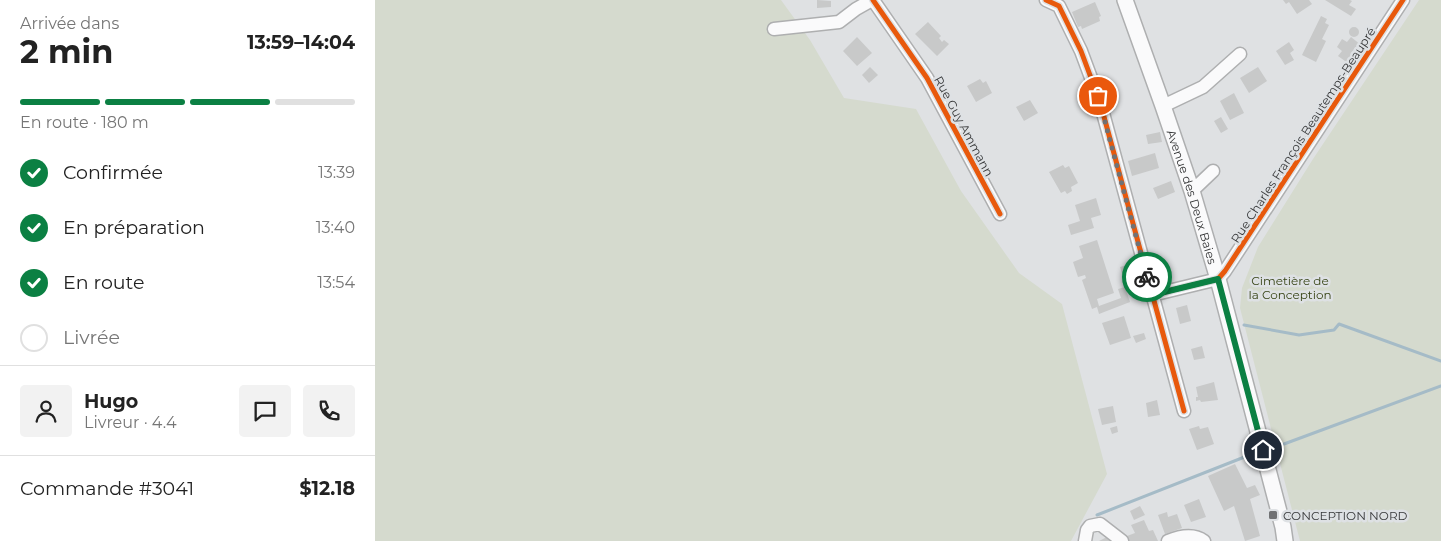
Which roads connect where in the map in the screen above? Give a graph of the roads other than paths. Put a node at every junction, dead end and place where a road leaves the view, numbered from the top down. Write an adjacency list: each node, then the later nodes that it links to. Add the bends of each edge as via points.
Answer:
1 (873, 0): 5 (street, via 839,22); 10 (street, Rue Guy Ammann, via 927,78)
2 (1045, 0): 12 (street, via 1059,6 1081,51 1100,102)
3 (1125, 0): 7 (main road, Avenue des Deux Baies)
4 (1403, 0): 11 (street, Rue Charles François Beautemps-Beaupré)
5 (774, 29)
6 (1241, 54): 7 (street, via 1203,86)
7 (1163, 106): 9 (main road, Avenue des Deux Baies)
8 (1213, 171): 9 (street)
9 (1192, 191): 11 (main road, Avenue des Deux Baies)
10 (1000, 214)
11 (1218, 279): 12 (street); 18 (main road, Avenue des Deux Baies)
12 (1152, 295): 13 (street)
13 (1184, 411)
14 (1085, 541): 15 (street, via 1090,526 1101,524)
15 (1121, 541)
16 (1169, 541): 17 (street, via 1192,536)
17 (1204, 541)
18 (1285, 541)

